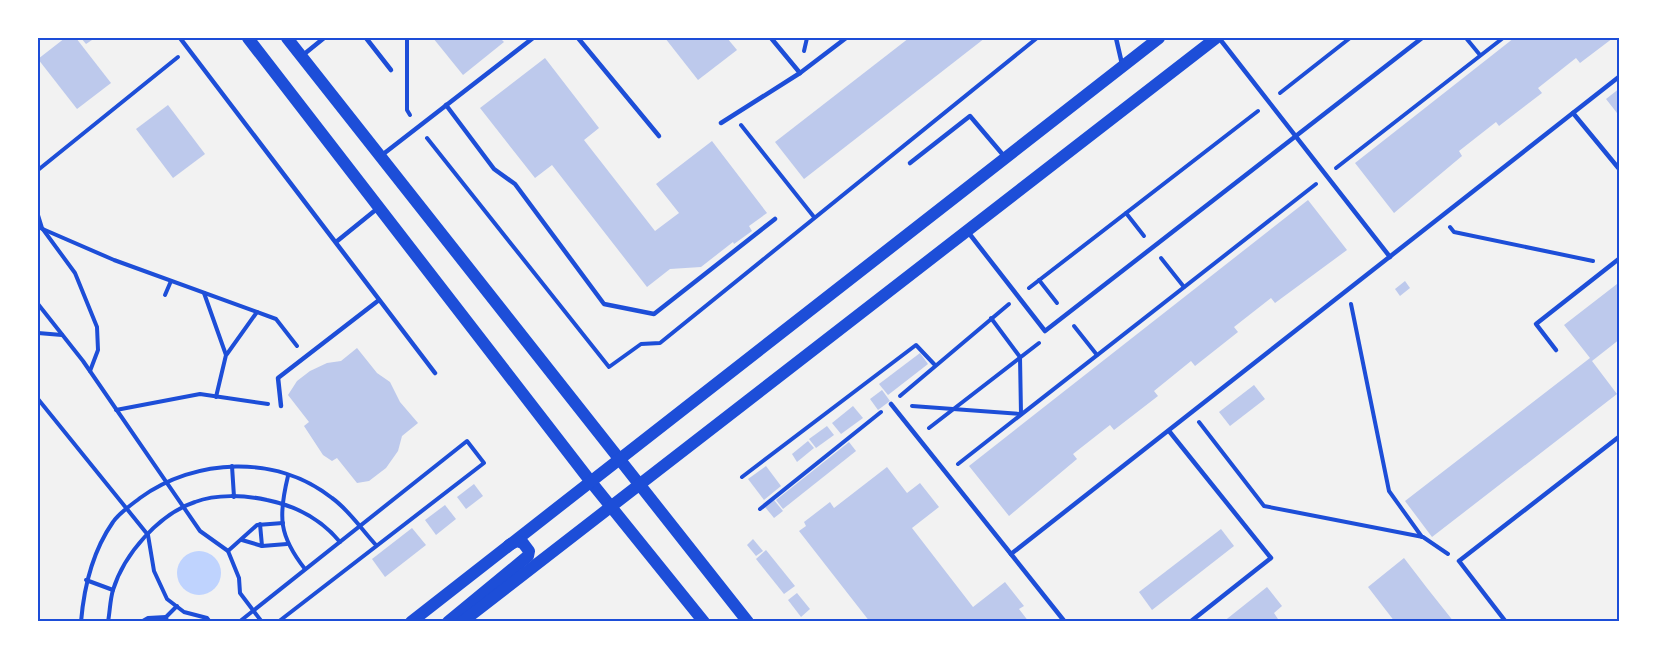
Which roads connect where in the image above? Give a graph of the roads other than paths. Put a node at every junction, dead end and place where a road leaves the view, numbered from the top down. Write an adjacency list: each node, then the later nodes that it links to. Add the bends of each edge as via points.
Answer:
1 (180, 38): 31 (lane)
2 (248, 38): 28 (main road)
3 (288, 38): 14 (main road)
4 (324, 38): 14 (lane)
5 (366, 38): 16 (lane)
6 (533, 38): 19 (lane)
7 (578, 38): 22 (lane)
8 (771, 38): 17 (lane)
9 (846, 38): 17 (lane)
10 (1116, 38): 15 (lane)
11 (1160, 38): 15 (main road)
12 (1218, 38): 23 (lane); 30 (main road)
13 (1422, 38): 23 (lane)
14 (302, 56): 24 (main road)
15 (1122, 67): 25 (main road)
16 (392, 70)
17 (800, 73): 21 (lane)
18 (1620, 76): 20 (lane)
19 (446, 105): 24 (lane); 29 (lane, via 494,169 515,184 604,304 654,314)
20 (1573, 114): 27 (lane); 32 (lane)
21 (720, 123)
22 (659, 136)
23 (1296, 137): 30 (lane, via 1045,331); 32 (lane)
24 (380, 157): 41 (main road)
25 (1006, 158): 26 (lane, via 970,117); 41 (main road)
26 (910, 163)
27 (1620, 170)
28 (379, 207): 31 (lane); 42 (main road)
29 (775, 219)
30 (967, 231): 43 (main road)
31 (336, 242): 34 (lane)
32 (1390, 257): 39 (lane)
33 (1620, 258): 35 (lane, via 1536,324)
34 (379, 300): 36 (lane); 38 (lane, via 278,378)
35 (1556, 350)
36 (435, 373)
37 (891, 404): 46 (lane)
38 (281, 406)
39 (1169, 431): 46 (lane); 53 (lane, via 1271,558)
40 (1620, 435): 54 (lane, via 1459,561)
41 (620, 459): 42 (main road); 43 (main road)
42 (591, 482): 44 (main road); 45 (main road)
43 (640, 484): 44 (main road); 51 (main road)
44 (610, 506): 49 (main road); 50 (main road)
45 (509, 545): 47 (main road); 48 (main road, via 523,543 528,556)
46 (1011, 554): 52 (lane)
47 (411, 621)
48 (448, 621)
49 (462, 621)
50 (704, 621)
51 (748, 621)
52 (1065, 621)
53 (1190, 621)
54 (1506, 621)

